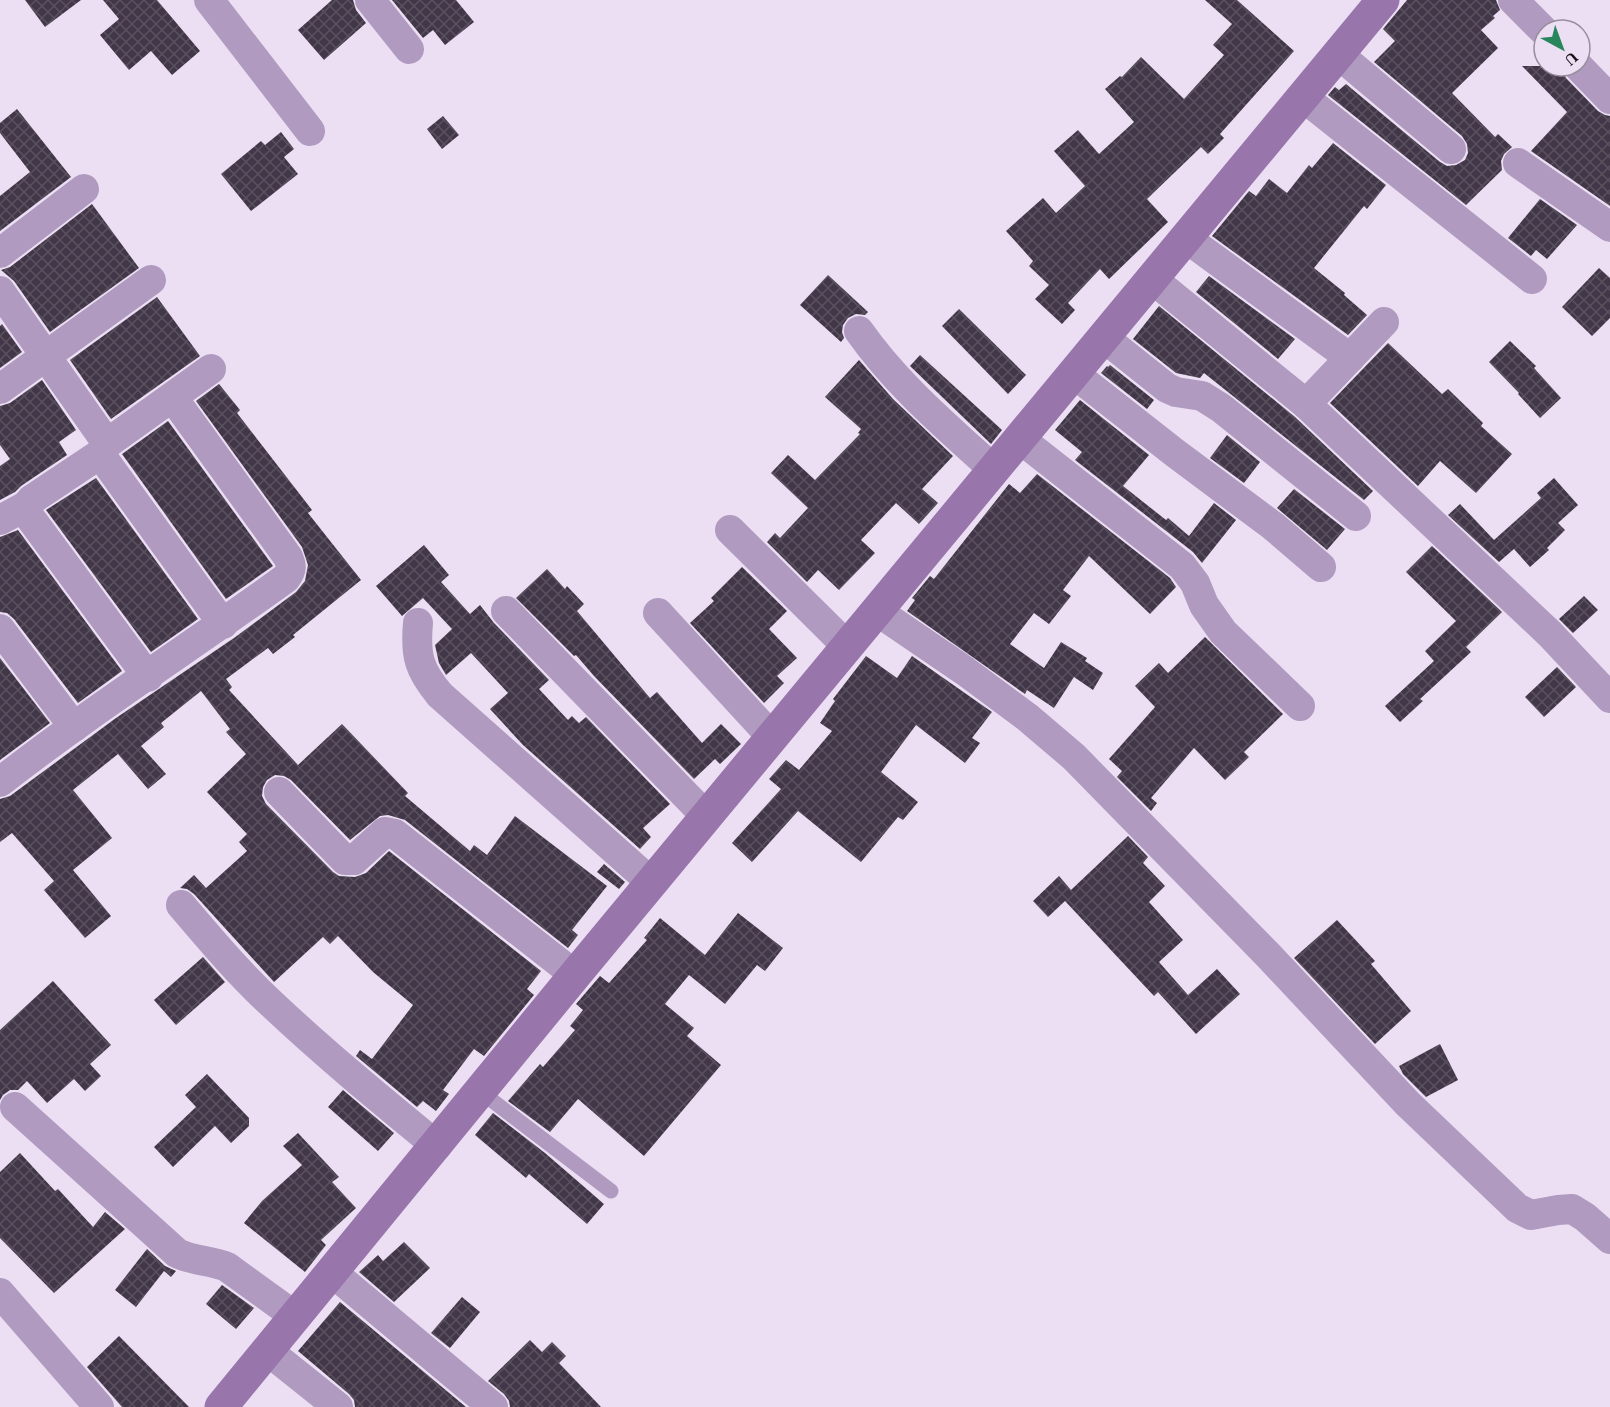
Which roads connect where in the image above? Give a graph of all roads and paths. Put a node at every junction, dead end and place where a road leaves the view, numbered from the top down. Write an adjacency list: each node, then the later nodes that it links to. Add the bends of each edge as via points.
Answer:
1 (209, 0): 11 (street)
2 (370, 0): 6 (street)
3 (1383, 0): 7 (street)
4 (1513, 0): 5 (street)
5 (1532, 19)
6 (409, 49)
7 (1338, 54): 9 (street); 12 (street)
8 (1590, 78): 10 (street)
9 (1303, 97): 16 (street); 19 (street)
10 (1610, 99)
11 (310, 131)
12 (1451, 149)
13 (1518, 163): 15 (street)
14 (84, 189): 17 (street)
15 (1606, 217)
16 (1186, 237): 18 (street); 26 (street)
17 (0, 253)
18 (1151, 278): 24 (street); 31 (street)
19 (1532, 279)
20 (151, 280): 25 (street)
21 (0, 291): 25 (street)
22 (1384, 322): 26 (street)
23 (859, 331): 34 (street, via 907,390)
24 (1102, 337): 28 (street); 36 (street, via 1167,388 1202,396 1221,408)
25 (47, 357): 29 (street); 33 (street, via 104,439)
26 (1350, 358): 31 (street)
27 (211, 369): 30 (street)
28 (1073, 373): 32 (street); 39 (street)
29 (0, 389)
30 (173, 398): 33 (street); 44 (street, via 291,565 286,578)
31 (1306, 404): 48 (street, via 1550,634)
32 (1019, 438): 34 (street); 49 (street, via 1182,566 1223,632)
33 (103, 449): 35 (street); 44 (street)
34 (993, 469): 40 (street)
35 (26, 506): 37 (street); 47 (street, via 57,556)
36 (1356, 516)
37 (0, 520)
38 (730, 530): 45 (street)
39 (1321, 567)
40 (877, 610): 45 (street); 62 (street, via 1000,698 1074,757 1268,954 1408,1104 1517,1208 1531,1215 1572,1209)
41 (506, 611): 54 (street)
42 (658, 613): 51 (street)
43 (417, 623): 55 (street, via 419,664 440,695)
44 (223, 624): 47 (street)
45 (848, 646): 51 (street)
46 (5, 647): 50 (street)
47 (147, 677): 50 (street)
48 (1610, 698)
49 (1300, 706)
50 (74, 728): 52 (street)
51 (772, 737): 54 (street)
52 (0, 782)
53 (279, 792): 57 (street, via 345,860 354,860 385,832 395,834)
54 (707, 817): 55 (street)
55 (652, 883): 57 (street)
56 (181, 905): 60 (street, via 271,1004)
57 (575, 975): 58 (street)
58 (481, 1092): 60 (street); 61 (lane)
59 (15, 1107): 65 (street, via 177,1253 227,1267)
60 (437, 1146): 63 (street)
61 (611, 1191)
62 (1610, 1239)
63 (333, 1273): 65 (street); 70 (street)
64 (0, 1293): 67 (street)
65 (296, 1317): 66 (street)
66 (268, 1351): 68 (street); 69 (street)
67 (99, 1407)
68 (221, 1407)
69 (338, 1407)
70 (493, 1407)

